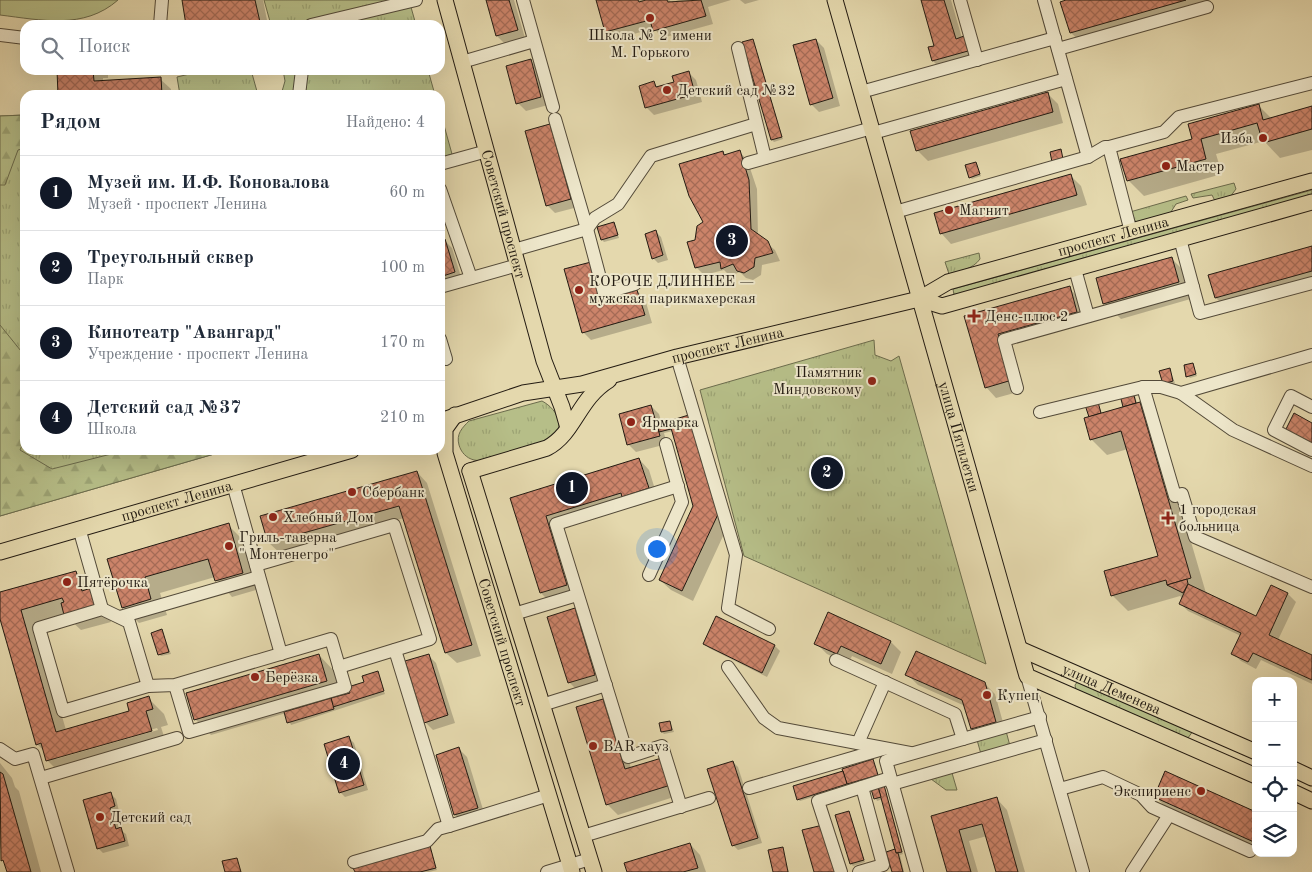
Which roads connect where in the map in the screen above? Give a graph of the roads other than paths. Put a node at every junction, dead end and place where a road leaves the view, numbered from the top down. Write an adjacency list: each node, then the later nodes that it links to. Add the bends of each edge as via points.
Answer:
1 (162, 0): 9 (street)
2 (416, 0): 10 (street)
3 (445, 0): 17 (main road, Советский проспект)
4 (522, 0): 13 (street)
5 (835, 0): 22 (main road, улица Пятилетки)
6 (960, 0): 16 (street)
7 (1044, 0): 14 (street)
8 (1207, 7): 14 (street)
9 (160, 20)
10 (332, 20)
11 (0, 35): 12 (street)
12 (20, 37)
13 (534, 41): 17 (street); 35 (street)
14 (1056, 44): 16 (street); 19 (street)
15 (738, 48): 23 (street)
16 (977, 60): 22 (street)
17 (462, 62): 26 (main road, Советский проспект)
18 (301, 75): 21 (street)
19 (1066, 79): 24 (street); 27 (street)
20 (1312, 83): 25 (street, via 1179,117 1164,132)
21 (300, 90)
22 (861, 92): 24 (main road, улица Пятилетки)
23 (756, 124): 28 (street); 35 (street, via 650,156 618,204 595,218)
24 (872, 131): 28 (street); 33 (main road, улица Пятилетки)
25 (1109, 147): 27 (street); 36 (street)
26 (487, 151): 29 (street); 38 (main road, Советский проспект)
27 (1088, 157): 33 (street)
28 (765, 158): 30 (street)
29 (445, 163)
30 (748, 163)
31 (1312, 181): 36 (main road, проспект Ленина)
32 (1312, 202): 37 (main road, проспект Ленина)
33 (895, 212): 45 (main road, улица Пятилетки)
34 (445, 217): 40 (street)
35 (587, 229): 38 (street); 42 (street, via 604,293)
36 (1131, 232): 45 (main road, проспект Ленина, via 948,282)
37 (1180, 239): 39 (main road, проспект Ленина); 44 (street)
38 (516, 258): 40 (street); 53 (main road, Советский проспект, via 544,361)
39 (1075, 269): 45 (main road, проспект Ленина, via 942,306); 46 (street)
40 (470, 278): 43 (street)
41 (1312, 283): 44 (street, via 1200,313)
42 (635, 284)
43 (445, 286)
44 (1193, 287): 46 (street)
45 (919, 299): 49 (main road, проспект Ленина); 81 (main road, улица Пятилетки)
46 (1088, 316): 54 (street, via 1004,340)
47 (445, 356): 50 (street)
48 (1312, 356): 55 (street)
49 (678, 357): 51 (main road, проспект Ленина); 80 (street, via 736,555 728,608)
50 (446, 359)
51 (624, 372): 53 (main road, проспект Ленина); 60 (main road, проспект Ленина, via 591,394)
52 (1143, 387): 55 (street, via 1161,387); 57 (street); 75 (street, via 1174,496 1182,494 1195,537)
53 (555, 388): 58 (main road, проспект Ленина, via 523,393); 60 (main road, Советский проспект)
54 (1017, 388)
55 (1181, 393): 67 (street, via 1233,430)
56 (1312, 406): 63 (street, via 1291,396 1274,430)
57 (1040, 412)
58 (455, 415): 59 (main road, проспект Ленина); 61 (main road, Советский проспект)
59 (445, 419)
60 (568, 428): 68 (main road, проспект Ленина, via 562,438 547,448)
61 (445, 429)
62 (666, 444): 70 (street)
63 (1312, 450)
64 (445, 453): 68 (main road)
65 (334, 455): 69 (main road, проспект Ленина)
66 (443, 455): 113 (main road, Советский проспект)
67 (1312, 466)
68 (470, 471): 78 (main road, Советский проспект)
69 (233, 484): 71 (main road, проспект Ленина); 73 (street)
70 (678, 486): 74 (street, via 682,502); 76 (street, via 556,524)
71 (78, 528): 72 (main road, проспект Ленина); 77 (street)
72 (0, 552)
73 (257, 571): 79 (street); 82 (street, via 394,525 430,639); 83 (street)
74 (648, 575)
75 (1312, 587)
76 (577, 594): 78 (street); 90 (street)
77 (102, 610): 79 (street); 91 (street, via 39,628 63,711)
78 (514, 614): 92 (main road, Советский проспект)
79 (120, 617): 91 (street, via 129,622)
80 (769, 629)
81 (1020, 649): 87 (main road, улица Пятилетки); 94 (main road, улица Деменева)
82 (395, 650): 85 (street); 118 (street)
83 (281, 654): 85 (street, via 331,640); 89 (street)
84 (836, 660): 88 (street)
85 (339, 667): 89 (street, via 345,687 189,732)
86 (728, 667): 98 (street, via 764,718 778,728)
87 (1027, 676): 93 (street, улица Пятилетки); 101 (main road, улица Деменева)
88 (885, 682): 96 (street, via 956,714); 98 (street)
89 (175, 685): 91 (street)
90 (606, 685): 92 (street); 116 (street, via 628,757 662,746)
91 (148, 686)
92 (542, 705): 119 (main road, Советский проспект)
93 (1040, 717): 96 (street); 97 (street, улица Пятилетки)
94 (1203, 727): 101 (main road); 102 (main road, улица Деменева)
95 (177, 738): 106 (street)
96 (963, 739): 103 (street)
97 (1046, 740): 108 (street); 111 (street, улица Пятилетки)
98 (858, 743): 99 (street)
99 (886, 749): 103 (street); 110 (street)
100 (0, 750): 106 (street, via 15,759 33,754)
101 (1195, 750): 105 (main road, улица Деменева)
102 (1252, 750)
103 (912, 754): 108 (street, via 886,761)
104 (1297, 771): 107 (main road)
105 (1252, 774)
106 (40, 778): 124 (street)
107 (1312, 778)
108 (891, 781): 109 (street); 128 (street)
109 (862, 787): 126 (street, via 818,800); 127 (street, via 883,865)
110 (749, 788)
111 (1060, 789): 117 (street, via 1103,777 1141,795 1152,807); 129 (street, улица Пятилетки)
112 (1297, 794): 115 (main road)
113 (549, 795): 118 (street); 123 (main road, Советский проспект)
114 (709, 798): 116 (street)
115 (1312, 801)
116 (681, 806): 119 (street)
117 (1170, 815): 120 (street); 130 (street)
118 (449, 826): 121 (street, via 438,829 427,841)
119 (583, 836): 122 (main road, Советский проспект)
120 (1250, 851)
121 (354, 862)
122 (592, 865): 123 (street)
123 (571, 868): 125 (street)
124 (68, 872)
125 (547, 872)
126 (841, 872)
127 (859, 872)
128 (917, 872)
129 (1084, 872)
130 (1132, 872)

